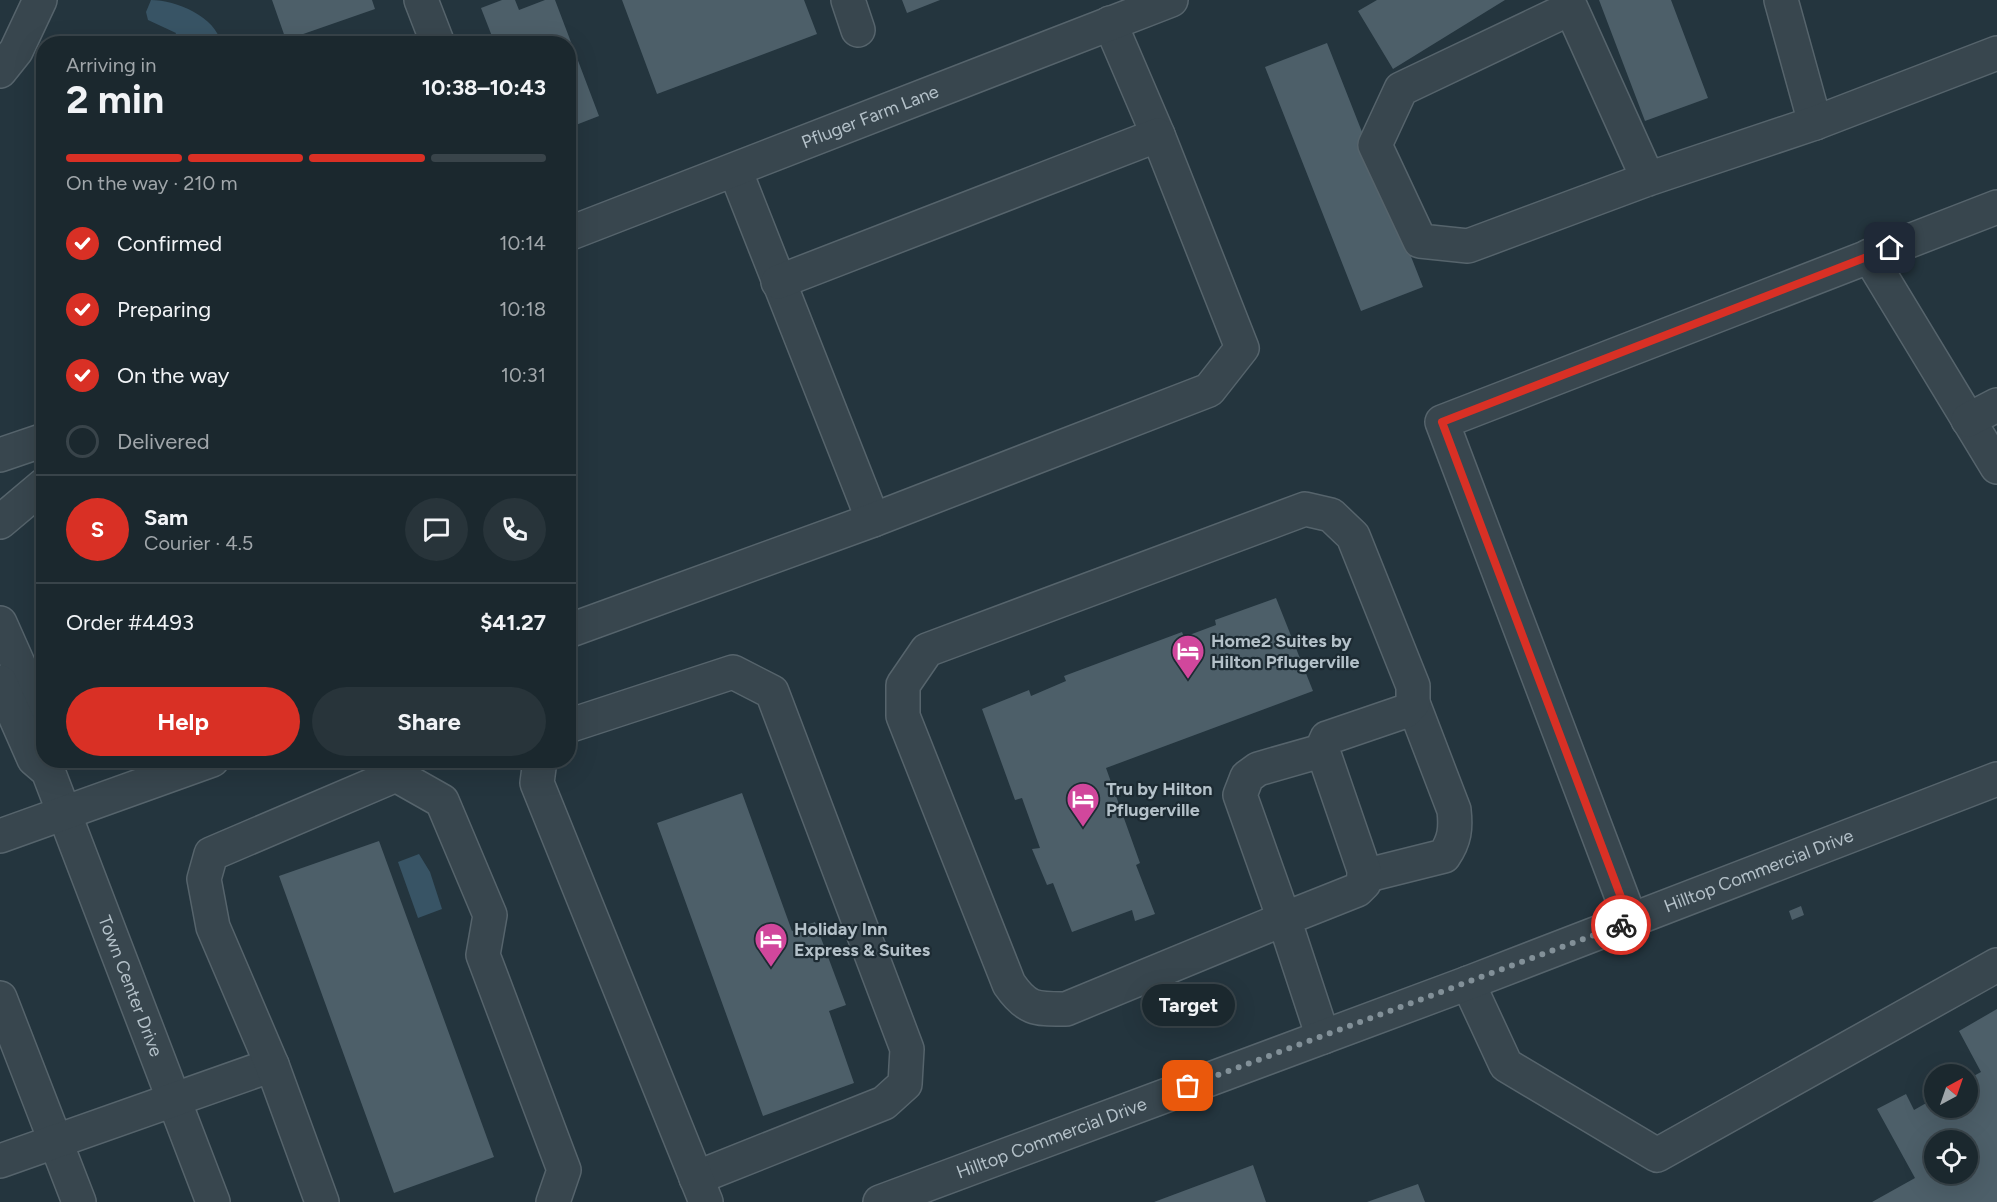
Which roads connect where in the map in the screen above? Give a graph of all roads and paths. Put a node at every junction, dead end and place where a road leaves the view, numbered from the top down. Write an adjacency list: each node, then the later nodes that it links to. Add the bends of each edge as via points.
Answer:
1 (40, 0): 8 (street, via 9,62)
2 (422, 0): 6 (street)
3 (1171, 0): 5 (street, Pfluger Farm Lane)
4 (1781, 0): 9 (street)
5 (1110, 23): 10 (street); 11 (street, Pfluger Farm Lane)
6 (435, 36)
7 (1997, 53): 9 (street)
8 (0, 71)
9 (1815, 123): 12 (street)
10 (1158, 135): 16 (street); 25 (street, via 1242,348 1209,390)
11 (735, 170): 14 (street, Pfluger Farm Lane); 16 (street)
12 (1648, 179): 12 (street, via 1468,246 1420,241 1375,144 1401,89 1571,8)
13 (1997, 207): 15 (street)
14 (576, 231)
15 (1869, 256): 18 (street); 43 (street, via 1442,422)
16 (778, 282): 25 (street)
17 (1997, 405): 18 (street)
18 (1968, 420): 21 (street)
19 (36, 443): 20 (street)
20 (0, 455)
21 (1997, 467)
22 (36, 492): 26 (street)
23 (0, 503): 24 (street)
24 (0, 512)
25 (873, 520): 28 (street)
26 (0, 522)
27 (0, 623): 31 (street)
28 (576, 628)
29 (0, 682): 34 (street, Town Center Drive)
30 (1413, 703): 33 (street, via 1406,711); 41 (street, via 1454,810 1453,844 1444,856); 42 (street, via 1413,686 1353,536 1331,515 1305,509 927,650 903,685 903,716 1009,984 1020,1001 1040,1010 1066,1009)
31 (36, 704)
32 (576, 723): 53 (street, via 733,672 772,692 907,1049 905,1084 884,1103)
33 (1327, 738): 41 (street, via 1323,751); 42 (street, via 1321,751 1258,769 1247,777 1240,795)
34 (36, 760)
35 (51, 768): 39 (street, Town Center Drive)
36 (189, 768): 39 (street)
37 (539, 768): 53 (street, via 537,783)
38 (1997, 778): 43 (street, Hilltop Commercial Drive)
39 (65, 812): 40 (street); 50 (street, Town Center Drive)
40 (0, 836)
41 (1364, 876): 42 (street, via 1364,883 1357,890)
42 (1284, 919): 47 (street)
43 (1630, 921): 45 (street, Hilltop Commercial Drive)
44 (1997, 965): 45 (street, via 1657,1155 1506,1065)
45 (1468, 983): 47 (street, Hilltop Commercial Drive)
46 (0, 998): 48 (street)
47 (1323, 1036): 58 (street, Hilltop Commercial Drive)
48 (10, 1054): 51 (street)
49 (272, 1065): 50 (street); 56 (street); 57 (street, via 213,927 204,879 211,854 396,775 442,801 490,915 483,955 564,1170)
50 (175, 1098): 51 (street); 55 (street, Town Center Drive)
51 (55, 1140): 52 (street); 54 (street)
52 (0, 1161)
53 (701, 1190)
54 (79, 1202)
55 (213, 1202)
56 (322, 1202)
57 (553, 1202)
58 (880, 1202)

